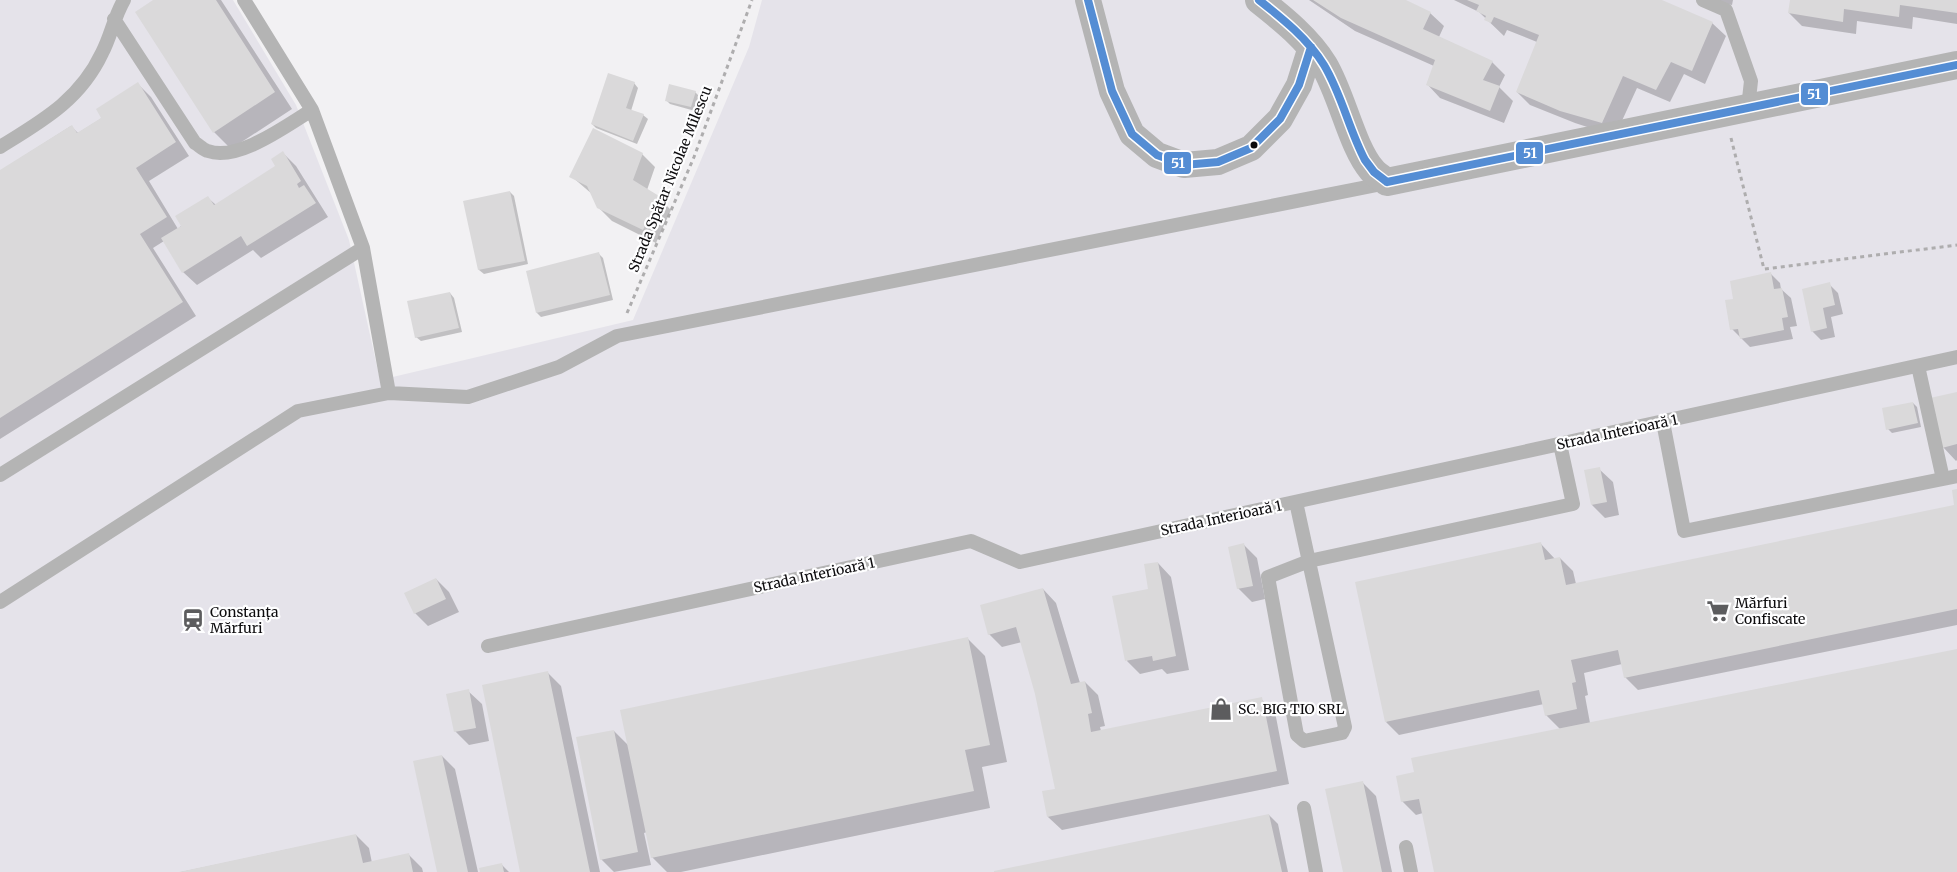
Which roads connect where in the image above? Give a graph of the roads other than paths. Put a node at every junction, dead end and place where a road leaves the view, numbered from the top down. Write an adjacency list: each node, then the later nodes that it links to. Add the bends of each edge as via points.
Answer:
1 (124, 0): 6 (lane)
2 (244, 0): 9 (lane)
3 (1088, 0): 7 (street, via 1112,91 1132,134 1157,156 1184,165 1218,162 1251,148 1280,119 1299,85)
4 (1259, 0): 7 (street)
5 (1703, 0): 10 (lane, via 1726,10 1751,81)
6 (114, 18): 9 (lane, via 195,143 208,152 229,152 254,144); 11 (lane, via 103,53 80,91 39,124)
7 (1311, 47): 12 (street, via 1325,66 1361,152 1372,170)
8 (1957, 65): 10 (street)
9 (312, 110): 13 (lane)
10 (1737, 110): 12 (street)
11 (0, 148)
12 (1387, 182): 16 (lane, via 617,336 558,368 468,398)
13 (363, 248): 16 (lane); 19 (lane)
14 (1957, 357): 15 (lane, Strada Interioară 1)
15 (1918, 366): 17 (lane, Strada Interioară 1); 21 (lane)
16 (388, 393): 24 (lane, via 298,411)
17 (1663, 422): 18 (lane, Strada Interioară 1); 21 (lane, via 1684,531)
18 (1560, 444): 22 (lane, Strada Interioară 1); 23 (lane, via 1573,504)
19 (0, 475)
20 (1957, 476): 21 (lane)
21 (1942, 479)
22 (1296, 502): 23 (lane); 25 (lane, Strada Interioară 1, via 1020,562 971,541)
23 (1309, 562): 23 (lane, via 1272,574 1267,580 1297,735 1304,741 1342,733 1345,727)
24 (0, 602)
25 (488, 646)
26 (1304, 808): 28 (lane)
27 (1406, 847): 29 (lane)
28 (1316, 872)
29 (1411, 872)

